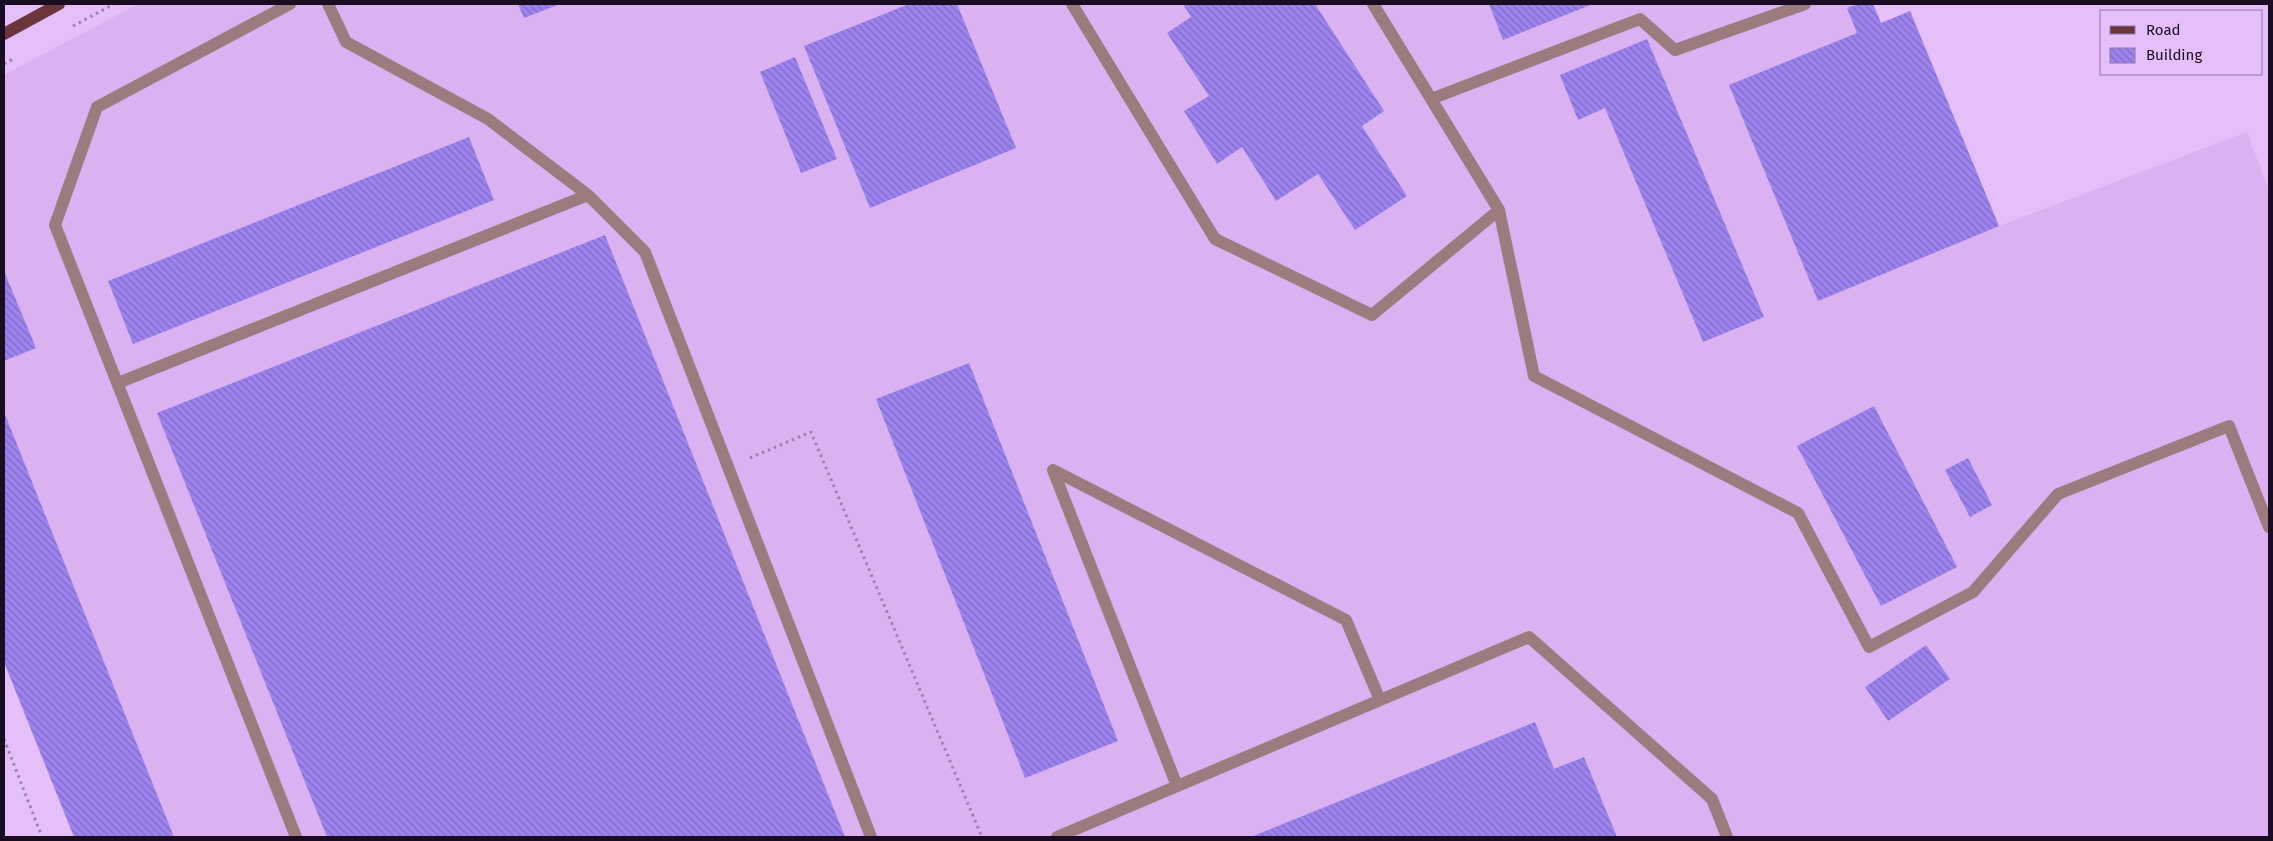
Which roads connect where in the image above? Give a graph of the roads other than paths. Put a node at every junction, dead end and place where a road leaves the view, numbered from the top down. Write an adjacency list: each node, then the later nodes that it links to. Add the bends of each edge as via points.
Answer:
1 (59, 4): 7 (main road)
2 (290, 4): 11 (lane, via 97,107 55,225)
3 (328, 4): 9 (lane, via 346,42 488,119)
4 (1072, 4): 10 (lane, via 1215,239 1320,290 1372,315)
5 (1373, 4): 8 (lane)
6 (1805, 4): 8 (lane, via 1675,50 1640,19)
7 (4, 34)
8 (1431, 99): 10 (lane)
9 (588, 195): 11 (lane); 17 (lane, via 645,252)
10 (1499, 210): 12 (lane, via 1534,376 1798,514 1869,647 1973,592 2058,494 2229,426)
11 (118, 383): 16 (lane)
12 (2269, 526)
13 (1380, 700): 14 (lane); 14 (lane, via 1346,620 1053,470); 18 (lane, via 1529,637 1712,799)
14 (1177, 786): 15 (lane)
15 (1066, 836)
16 (296, 837)
17 (871, 837)
18 (1727, 837)

